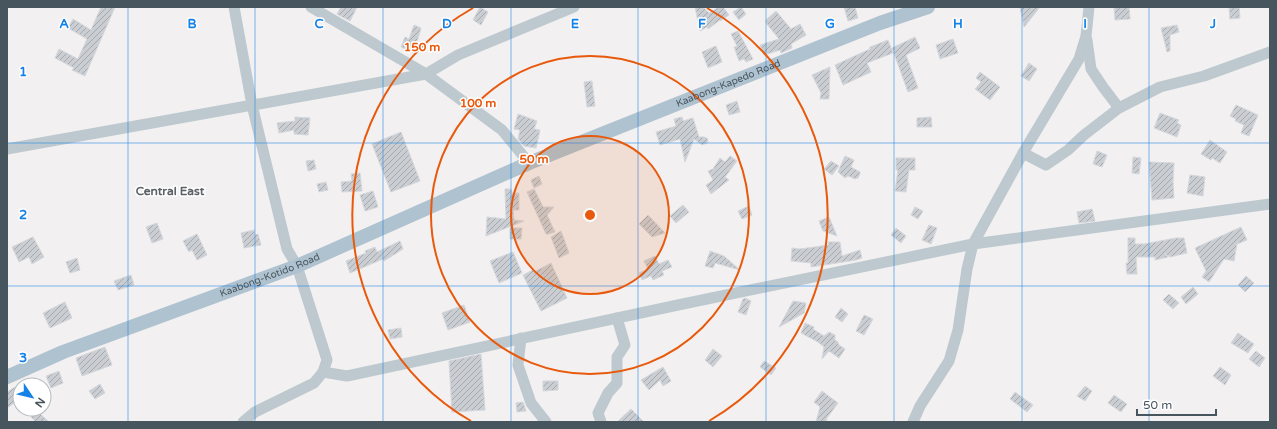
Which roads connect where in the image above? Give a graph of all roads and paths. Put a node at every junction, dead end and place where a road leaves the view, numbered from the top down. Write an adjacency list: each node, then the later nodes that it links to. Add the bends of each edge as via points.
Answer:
1 (234, 7): 9 (street)
2 (312, 7): 8 (street)
3 (574, 7): 8 (street, via 458,55)
4 (928, 7): 13 (main road, Kaabong-Kapedo Road, via 880,23)
5 (1089, 7): 6 (street)
6 (1086, 36): 10 (street, via 1091,69); 12 (street, via 1079,59)
7 (1270, 52): 10 (street, via 1204,76 1160,87)
8 (426, 74): 9 (street); 13 (street, via 502,130)
9 (252, 105): 11 (street); 16 (street, via 287,249)
10 (1119, 108): 12 (street, via 1046,165)
11 (7, 149)
12 (1024, 153): 15 (street)
13 (529, 163): 16 (main road, Kaabong-Kotido Road)
14 (1270, 204): 15 (street)
15 (973, 244): 17 (street); 24 (street, via 958,330 949,361 920,406)
16 (297, 266): 19 (street, via 327,360); 20 (main road, Kaabong-Kotido Road, via 63,352)
17 (617, 318): 18 (street); 23 (street, via 624,346 617,357 617,384 608,393 598,413)
18 (521, 338): 19 (street, via 346,376); 22 (street, via 518,365 531,403)
19 (323, 372): 21 (street, via 314,383 255,412)
20 (7, 377)
21 (243, 422)
22 (546, 422)
23 (601, 422)
24 (913, 422)

